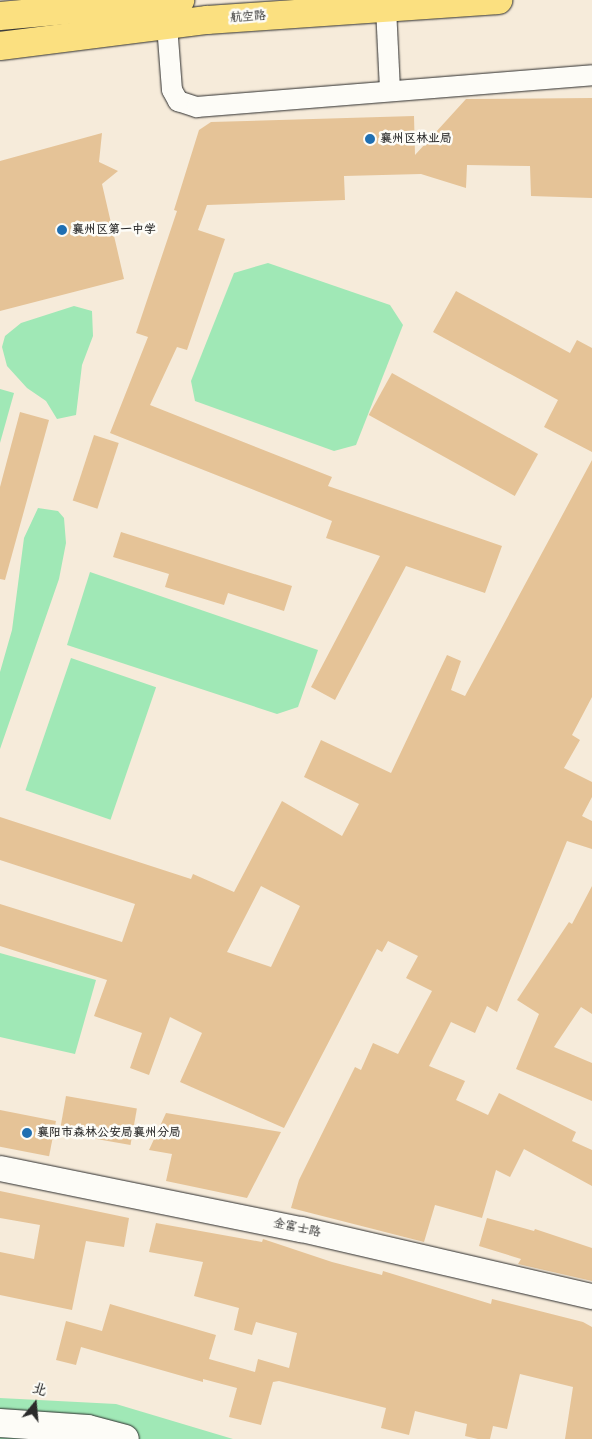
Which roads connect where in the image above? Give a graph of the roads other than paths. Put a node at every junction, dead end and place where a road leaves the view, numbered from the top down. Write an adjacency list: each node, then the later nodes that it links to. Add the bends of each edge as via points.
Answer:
1 (180, 0): 4 (main road)
2 (498, 0): 3 (main road, 航空路)
3 (386, 8): 5 (main road, 航空路); 8 (street)
4 (0, 16)
5 (167, 25): 6 (main road, 航空路); 8 (street, via 172,90 178,101 197,107)
6 (0, 46)
7 (592, 75): 8 (street)
8 (390, 91)
9 (0, 1168): 10 (street, 金富士路, via 301,1229)
10 (592, 1296)
11 (0, 1423): 12 (main road, via 88,1429)
12 (125, 1439)

